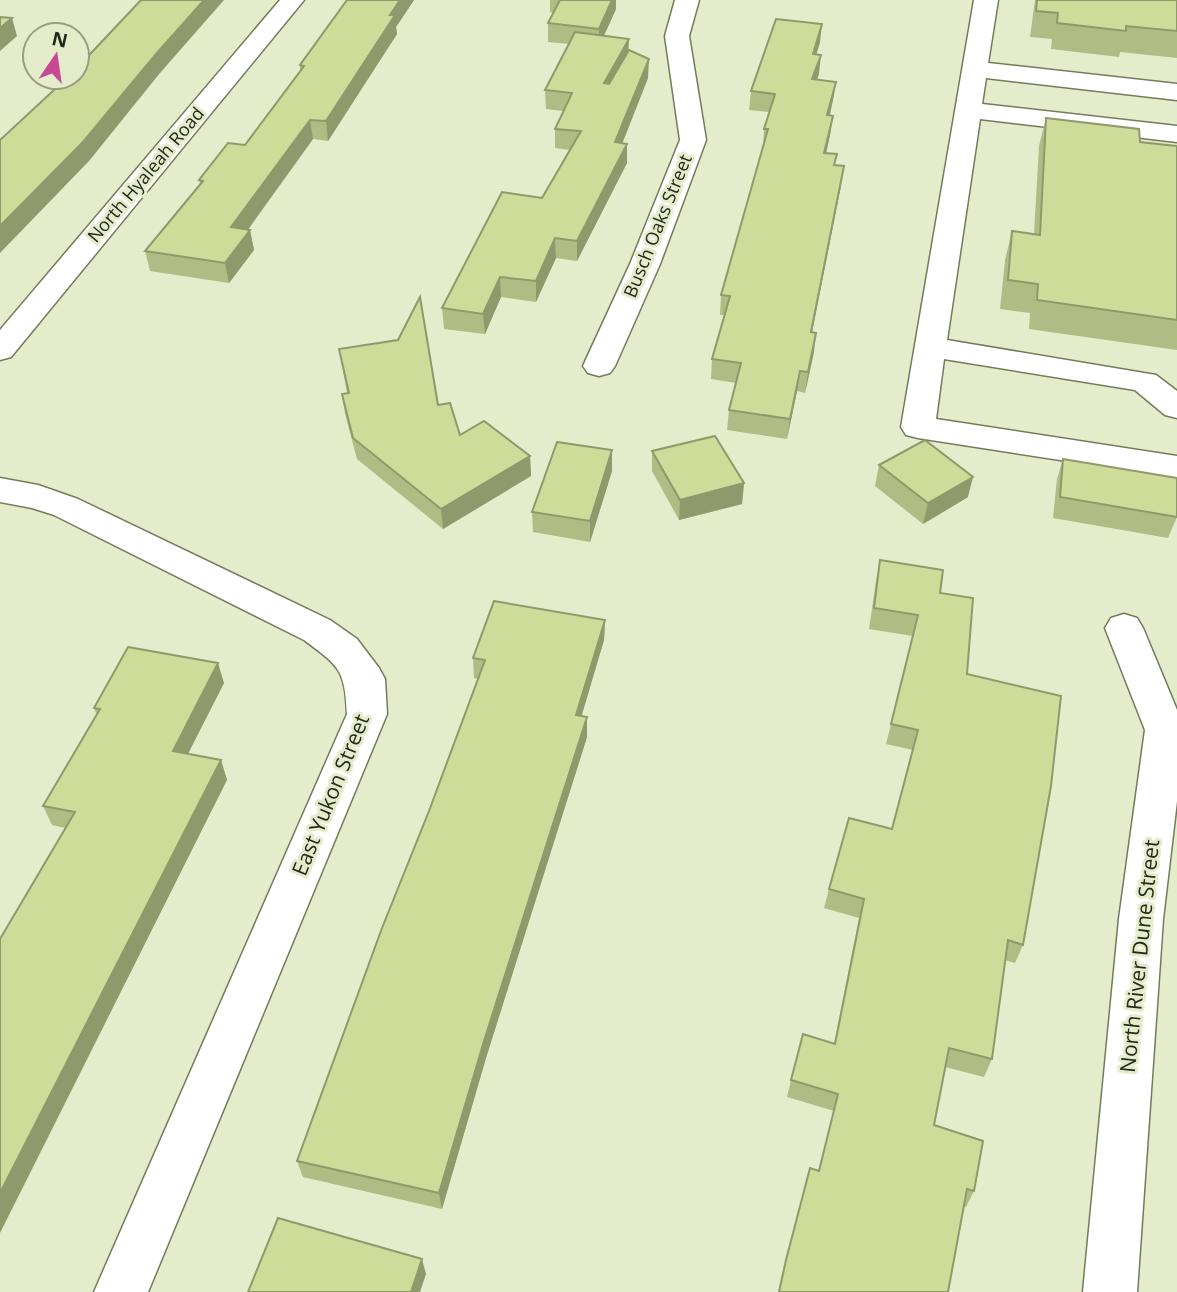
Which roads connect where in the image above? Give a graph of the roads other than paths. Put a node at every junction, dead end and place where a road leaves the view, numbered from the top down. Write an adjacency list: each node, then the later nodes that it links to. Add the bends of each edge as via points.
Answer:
1 (292, 0): 9 (street, North Hyaleah Road)
2 (687, 0): 10 (street, Busch Oaks Street, via 677,36 693,140)
3 (986, 0): 4 (street)
4 (975, 69): 5 (street); 6 (street)
5 (1177, 92)
6 (969, 110): 7 (street); 8 (street)
7 (1177, 134)
8 (930, 347): 11 (street, via 1145,382); 12 (street, via 918,427)
9 (0, 350)
10 (599, 366)
11 (1177, 408)
12 (1177, 467)
13 (0, 490): 15 (street, East Yukon Street, via 66,508 317,630 343,649 365,679 367,715)
14 (1124, 628): 16 (street, North River Dune Street, via 1165,730 1141,919)
15 (121, 1292)
16 (1110, 1292)

